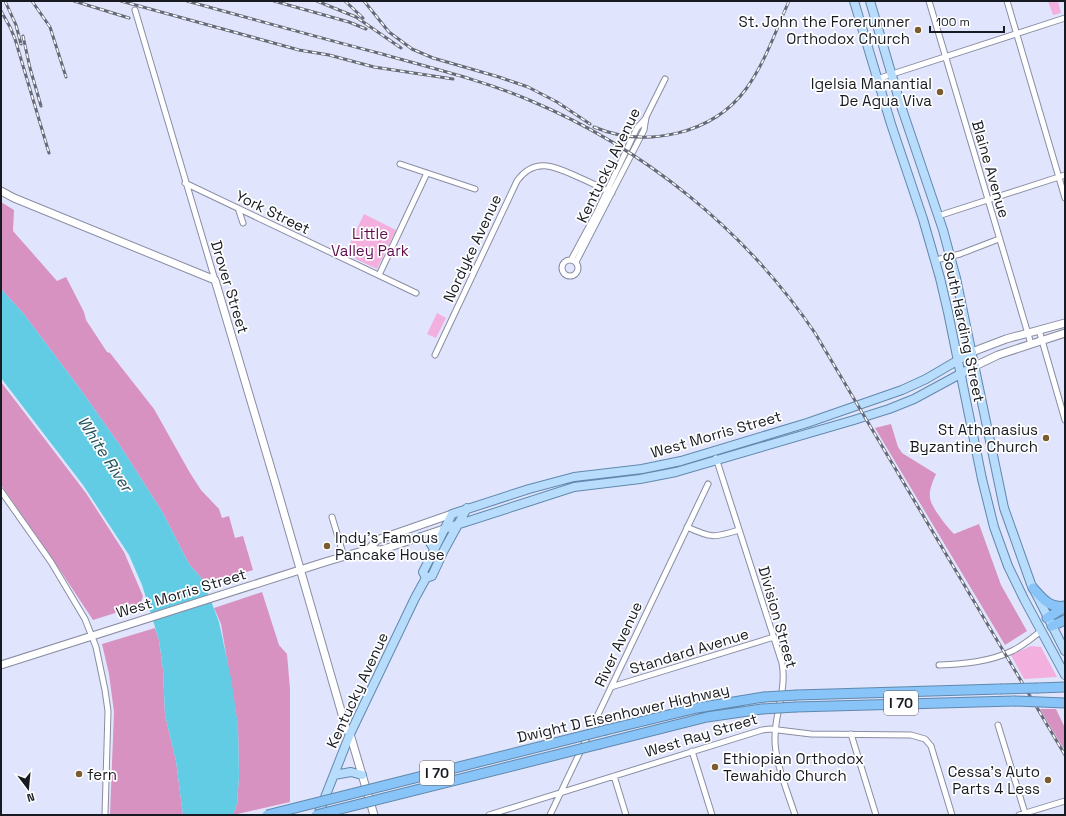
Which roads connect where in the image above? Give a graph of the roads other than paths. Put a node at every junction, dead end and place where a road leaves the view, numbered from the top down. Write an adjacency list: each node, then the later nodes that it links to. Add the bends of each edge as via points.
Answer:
1 (854, 1): 11 (main road, South Harding Street)
2 (870, 1): 9 (main road, South Harding Street)
3 (929, 1): 8 (street, Blaine Avenue)
4 (1007, 1): 7 (street)
5 (135, 10): 16 (street, Drover Street)
6 (1065, 18): 7 (street)
7 (1016, 34): 8 (street); 15 (street)
8 (946, 57): 9 (street); 21 (street, Blaine Avenue)
9 (892, 75): 11 (street); 23 (main road, South Harding Street)
10 (665, 79): 19 (street, Kentucky Avenue, via 646,118 644,130)
11 (877, 79): 27 (main road, South Harding Street)
12 (400, 164): 13 (street)
13 (427, 173): 17 (street); 29 (street)
14 (1065, 174): 15 (street)
15 (1059, 177): 20 (street); 21 (street)
16 (185, 183): 22 (street, York Street); 30 (street, Drover Street)
17 (475, 189)
18 (1, 191): 30 (street)
19 (609, 192): 28 (street, Kentucky Avenue); 39 (street, Nordyke Avenue, via 558,168 544,165 529,170 517,181)
20 (1065, 198)
21 (988, 200): 23 (street); 25 (street, Blaine Avenue)
22 (238, 208): 24 (street); 29 (street, York Street)
23 (938, 216): 26 (main road, South Harding Street)
24 (243, 223)
25 (999, 239): 26 (street); 34 (street, Blaine Avenue)
26 (950, 256): 27 (street); 38 (main road, South Harding Street)
27 (936, 260): 40 (main road, South Harding Street)
28 (573, 261)
29 (379, 275): 31 (street, York Street)
30 (215, 280): 63 (street, Drover Street)
31 (416, 293)
32 (1065, 323): 33 (street, West Morris Street)
33 (1039, 330): 34 (street, West Morris Street); 36 (street)
34 (1027, 333): 37 (street, Blaine Avenue); 38 (street, West Morris Street)
35 (1065, 333): 36 (street, West Morris Street)
36 (1042, 341): 37 (street, West Morris Street); 43 (street)
37 (1031, 344): 41 (street, West Morris Street)
38 (972, 352): 40 (main road, West Morris Street); 41 (main road, South Harding Street)
39 (435, 355)
40 (958, 360): 42 (main road, South Harding Street); 44 (main road, West Morris Street, via 885,397)
41 (975, 366): 42 (main road, West Morris Street); 65 (main road, South Harding Street, via 1004,508)
42 (960, 373): 45 (main road, West Morris Street, via 889,409); 69 (main road, South Harding Street, via 994,527 1016,582)
43 (1065, 420)
44 (714, 451): 45 (street, Division Street); 46 (main road, West Morris Street)
45 (717, 460): 48 (main road, West Morris Street, via 663,475); 58 (street, Division Street)
46 (658, 466): 47 (main road, West Morris Street); 48 (main road, via 647,473 620,476)
47 (604, 473): 51 (main road, via 596,479 566,486); 52 (main road, West Morris Street, via 559,481)
48 (615, 482): 51 (main road, West Morris Street)
49 (708, 484): 56 (street, River Avenue)
50 (1, 491): 70 (street, via 51,562 86,619)
51 (554, 493): 55 (main road, West Morris Street)
52 (467, 508): 53 (main road, West Morris Street); 55 (main road, Kentucky Avenue)
53 (452, 514): 57 (main road, Kentucky Avenue); 60 (street, West Morris Street, via 377,540)
54 (332, 517): 62 (street)
55 (458, 525): 57 (main road, West Morris Street); 64 (main road, Kentucky Avenue, via 432,576)
56 (687, 527): 58 (street, via 714,537); 76 (street, River Avenue)
57 (444, 529): 59 (street, West Morris Street); 61 (main road, Kentucky Avenue)
58 (739, 530): 71 (street, Division Street)
59 (421, 537): 60 (street, West Morris Street, via 381,550); 61 (main road, via 429,541)
60 (369, 549): 62 (street, West Morris Street)
61 (434, 549): 64 (main road, Kentucky Avenue, via 423,572)
62 (344, 557): 63 (street, West Morris Street)
63 (301, 570): 70 (street, West Morris Street); 83 (street, Drover Street, via 346,728)
64 (426, 578): 83 (main road, Kentucky Avenue)
65 (1033, 588): 66 (highway, via 1048,603); 68 (main road, South Harding Street)
66 (1065, 606): 68 (highway)
67 (1065, 620): 68 (highway)
68 (1050, 622): 69 (main road); 72 (main road, South Harding Street)
69 (1041, 631): 74 (street, via 1016,649 1005,653 972,663); 75 (main road, South Harding Street)
70 (92, 636): 73 (street, West Morris Street); 92 (street, via 108,711)
71 (774, 637): 76 (street, Standard Avenue); 82 (street, Division Street, via 784,679)
72 (1065, 651)
73 (1, 665)
74 (939, 665)
75 (1065, 675)
76 (611, 687): 89 (street, River Avenue)
77 (1065, 687): 93 (highway, Dwight D Eisenhower Highway / I 70, bridge, via 764,697 697,708)
78 (1065, 699): 79 (highway, Dwight D Eisenhower Highway / I 70, bridge)
79 (1010, 701): 80 (highway, bridge); 94 (highway, Dwight D Eisenhower Highway / I 70, bridge, via 796,707 762,709 700,719)
80 (1065, 703)
81 (998, 725): 91 (street)
82 (775, 730): 84 (street, West Ray Street, via 806,734); 85 (street, West Ray Street, via 765,729); 100 (street, Division Street, via 776,753)
83 (350, 734): 86 (main road, Kentucky Avenue); 87 (street, Drover Street)
84 (851, 734): 101 (street); 102 (street, West Ray Street, via 911,735 926,740 931,746)
85 (692, 751): 88 (street, West Ray Street); 99 (street)
86 (334, 775): 87 (main road, via 351,772); 94 (main road, Kentucky Avenue)
87 (362, 775): 95 (street, Drover Street)
88 (614, 776): 89 (street, West Ray Street); 98 (street)
89 (561, 792): 96 (street, West Ray Street); 97 (street, River Avenue)
90 (1065, 801): 91 (street)
91 (1025, 813): 103 (street)
92 (105, 815)
93 (267, 815)
94 (317, 815)
95 (374, 815)
96 (489, 815)
97 (550, 815)
98 (626, 815)
99 (712, 815)
100 (795, 815)
101 (876, 815)
102 (952, 815)
103 (1019, 815)

